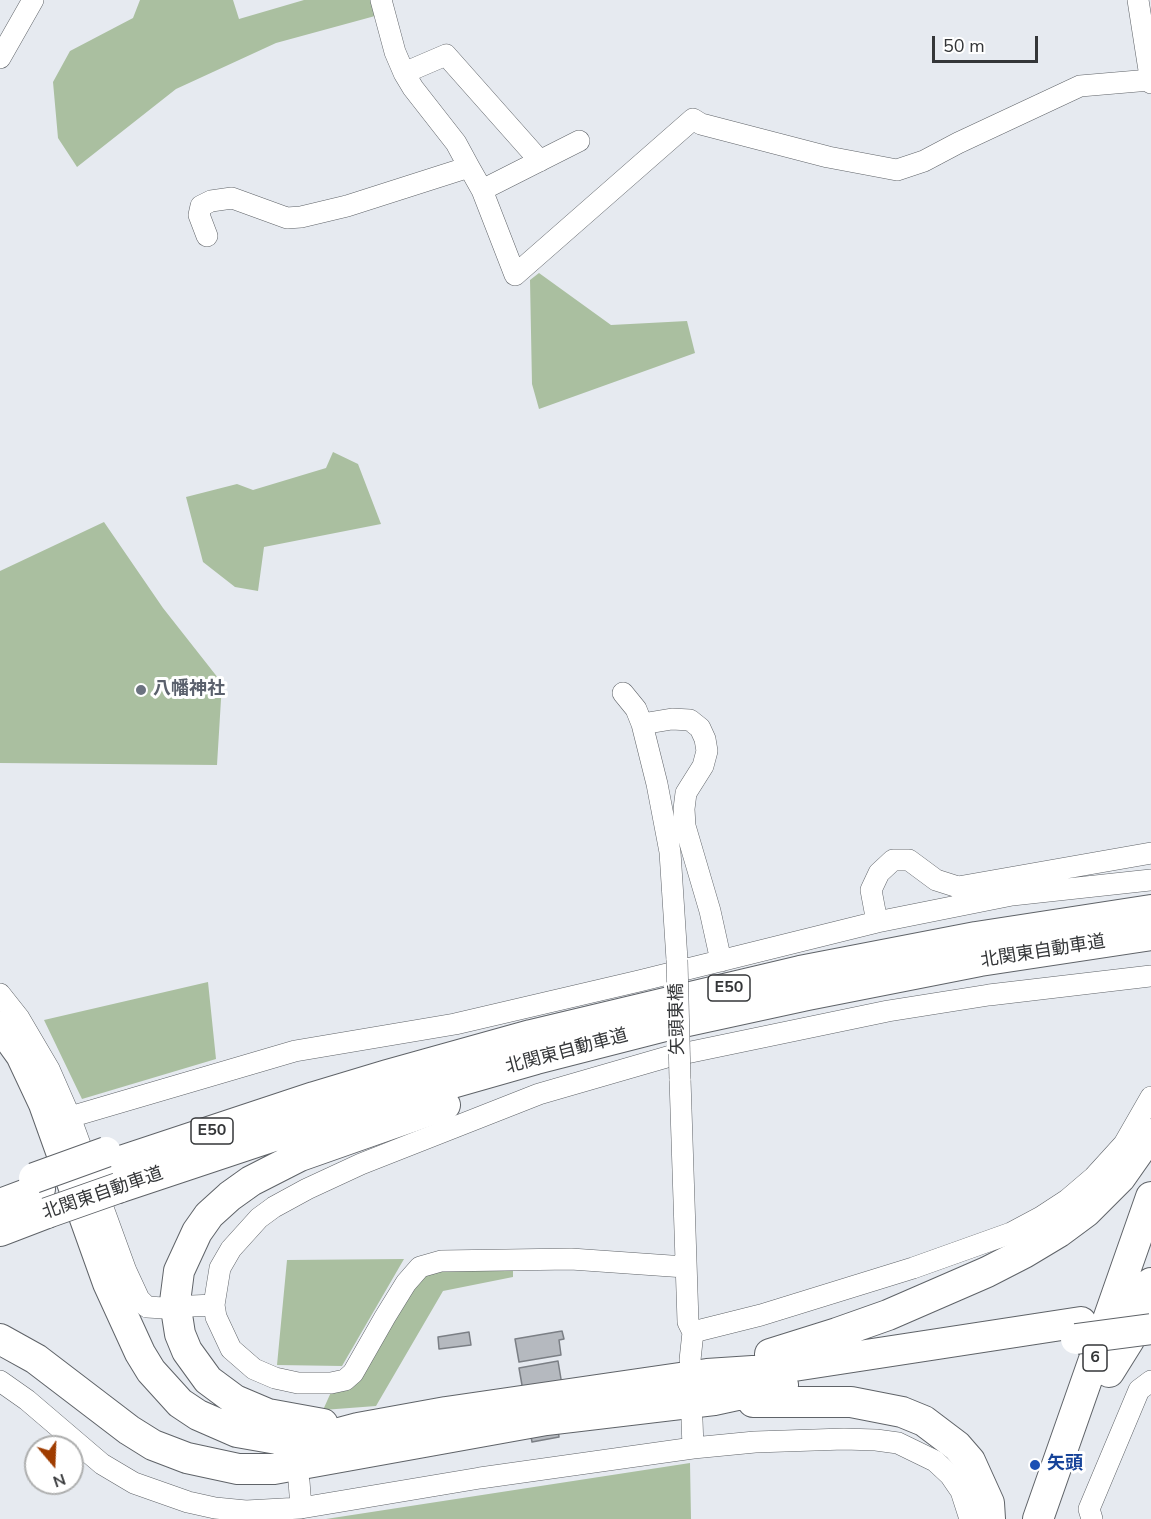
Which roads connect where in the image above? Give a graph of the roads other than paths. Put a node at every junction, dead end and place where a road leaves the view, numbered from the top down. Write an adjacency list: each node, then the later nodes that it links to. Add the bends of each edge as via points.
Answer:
1 (33, 0): 4 (street)
2 (381, 0): 5 (street)
3 (1138, 0): 6 (street)
4 (0, 58)
5 (404, 73): 8 (street, via 446,55); 9 (street)
6 (1151, 81): 10 (street, via 1080,86 924,162 897,171 828,157 693,119 515,274)
7 (579, 141): 8 (street)
8 (540, 161): 10 (street)
9 (469, 167): 10 (street); 11 (street, via 301,217 287,218 232,198 211,201 201,206 199,215)
10 (482, 190)
11 (207, 237)
12 (623, 693): 13 (street, 矢頭東橋)
13 (642, 724): 19 (street, via 690,720 705,739 704,766 686,793 685,826); 35 (street, 矢頭東橋, bridge, via 670,852 677,960)
14 (1151, 853): 17 (street, via 958,887 936,880 909,860 893,860 879,873 871,890)
15 (1151, 880): 17 (street, via 1012,895)
16 (1151, 910): 28 (highway, 北関東自動車道 / E50, via 976,937 800,971 531,1035 314,1097)
17 (877, 922): 19 (street)
18 (1151, 935): 22 (highway, 北関東自動車道 / E50, via 980,961)
19 (721, 961): 26 (street, via 455,1024 295,1052)
20 (1151, 976): 37 (street, via 888,1011 667,1057 539,1094 361,1164 274,1207 231,1249 220,1268)
21 (0, 994): 26 (street, via 34,1041)
22 (807, 995): 28 (highway, 北関東自動車道 / E50, via 536,1059 322,1120); 52 (highway, via 543,1073 300,1156 251,1181 209,1215 187,1252 176,1288 180,1334 197,1368 220,1391 267,1414)
23 (0, 1026): 52 (highway, via 33,1079 118,1308 158,1379 180,1403 237,1432 317,1438)
24 (0, 1052): 54 (highway, via 30,1109 107,1320 138,1375 190,1426)
25 (1151, 1097): 43 (street, via 1124,1144 1094,1177 1041,1218 1011,1233 913,1268)
26 (70, 1117): 39 (street, via 139,1299 147,1307)
27 (1151, 1134): 46 (highway, via 1120,1178 1086,1212 1024,1253 888,1315)
28 (111, 1168): 30 (highway, 北関東自動車道 / E50, bridge)
29 (0, 1189): 30 (highway)
30 (40, 1194): 32 (highway, 北関東自動車道 / E50); 33 (highway, 北関東自動車道 / E50)
31 (1151, 1197): 59 (highway, 6)
32 (0, 1204)
33 (0, 1231)
34 (1151, 1257): 45 (highway, 6)
35 (685, 1266): 43 (street, 矢頭東橋, via 688,1322); 49 (street, via 571,1259 441,1261 420,1267 406,1283 353,1373 345,1380)
36 (1151, 1283): 45 (highway, via 1129,1340)
37 (214, 1305): 38 (street); 49 (street, via 222,1334 242,1360 254,1369)
38 (192, 1306)
39 (164, 1308)
40 (1151, 1311): 42 (highway)
41 (1151, 1329): 42 (highway, bridge)
42 (1078, 1330): 46 (highway)
43 (693, 1332): 46 (street, 矢頭東橋)
44 (0, 1338): 54 (highway, via 36,1359 129,1430 170,1453 238,1469)
45 (1109, 1372): 60 (highway, 6)
46 (704, 1378): 52 (highway, via 446,1412); 54 (highway, via 546,1420); 58 (highway, via 769,1402 851,1402 902,1412 924,1421 970,1461 988,1503)
47 (0, 1381): 55 (street, via 102,1464 134,1483 215,1508)
48 (1151, 1381): 56 (street, via 1139,1390)
49 (298, 1383): 50 (street)
50 (297, 1408)
51 (692, 1420): 53 (street)
52 (358, 1428)
53 (693, 1448): 55 (street); 57 (street, via 844,1439 898,1443 935,1461 950,1475 961,1491)
54 (306, 1471): 55 (street)
55 (301, 1508)
56 (1090, 1514)
57 (970, 1519)
58 (990, 1519)
59 (1038, 1519)
60 (1059, 1519)

